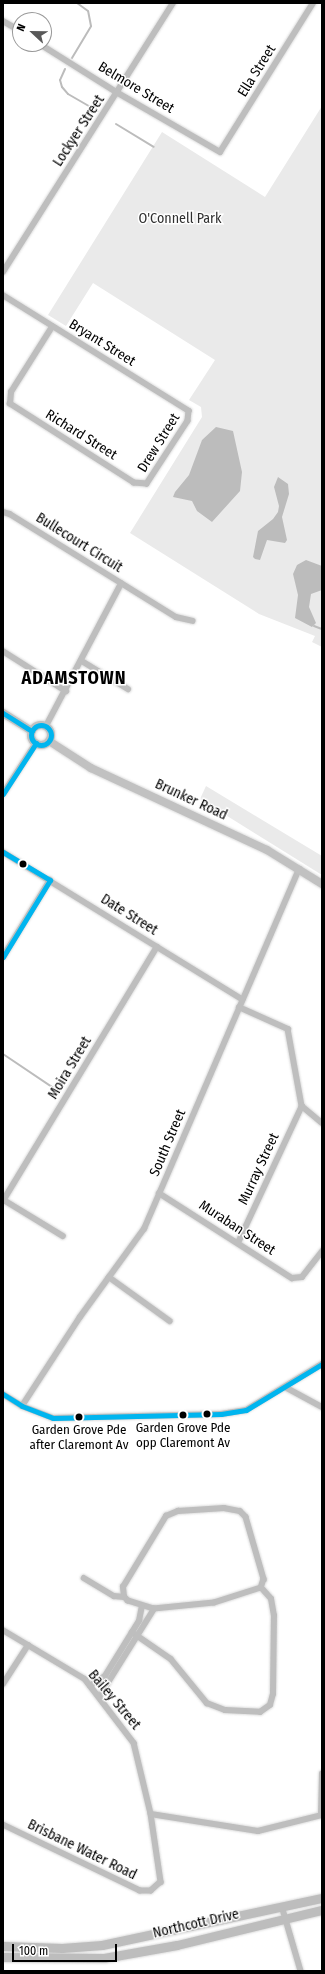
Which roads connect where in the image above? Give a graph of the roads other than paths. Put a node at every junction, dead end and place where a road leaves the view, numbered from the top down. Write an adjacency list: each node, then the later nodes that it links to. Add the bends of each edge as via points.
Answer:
1 (173, 3): 6 (street, Lockyer Street)
2 (314, 3): 7 (street, Ella Street)
3 (3, 21): 4 (street)
4 (12, 26)
5 (52, 52): 6 (street, Belmore Street)
6 (118, 93): 7 (street, Belmore Street); 8 (street, Lockyer Street)
7 (220, 152)
8 (3, 272)
9 (3, 295): 10 (street, Bryant Street)
10 (52, 327): 11 (street, Bryant Street); 12 (street, Richard Street, via 10,392 8,400 20,411)
11 (189, 411): 12 (street, Drew Street, via 188,421)
12 (144, 486)
13 (3, 512): 14 (street, Bullecourt Circuit)
14 (121, 584): 15 (street, via 176,617); 17 (street, Bullecourt Circuit)
15 (193, 621)
16 (3, 651): 19 (street)
17 (82, 661): 18 (street); 19 (street, Bullecourt Circuit)
18 (128, 689)
19 (66, 691): 21 (street, Bullecourt Circuit)
20 (3, 713): 22 (main road)
21 (46, 726): 22 (main road, via 38,725); 23 (main road, via 51,733)
22 (32, 731): 24 (main road, via 32,738)
23 (49, 741): 24 (main road, via 43,745); 27 (main road, Brunker Road, via 91,768 267,850)
24 (36, 743): 25 (street)
25 (3, 794)
26 (3, 852): 28 (street, Date Street)
27 (299, 869): 29 (main road, Brunker Road); 32 (street, South Street)
28 (50, 880): 30 (street, Date Street); 31 (street)
29 (322, 884)
30 (157, 947): 32 (street, Date Street); 37 (street, Moira Street)
31 (3, 957)
32 (242, 999): 33 (street, South Street)
33 (239, 1007): 34 (street, via 288,1029); 36 (street, South Street)
34 (302, 1106): 35 (street); 39 (street, Murray Street)
35 (322, 1123)
36 (159, 1193): 39 (street, Muraban Street); 41 (street, South Street, via 144,1229)
37 (3, 1201): 38 (street)
38 (63, 1236)
39 (238, 1243): 40 (street, Muraban Street, via 292,1278 302,1277)
40 (322, 1251)
41 (110, 1277): 42 (street); 46 (street, South Street, via 80,1317)
42 (170, 1320)
43 (322, 1364): 44 (street)
44 (285, 1387): 46 (street, via 246,1410 221,1414 71,1419 53,1418); 47 (street)
45 (3, 1394): 46 (street)
46 (22, 1406)
47 (322, 1407)
48 (84, 1578): 50 (street, via 114,1596)
49 (261, 1588): 50 (street, via 264,1579 262,1571 246,1517 240,1510 224,1508 178,1511 166,1516 122,1588); 52 (street, via 214,1603); 55 (street, via 271,1599 274,1616 273,1694 270,1704 260,1712 225,1710 207,1702 171,1659)
50 (124, 1597): 51 (street, via 130,1603)
51 (142, 1606): 52 (street); 54 (street, via 140,1617)
52 (154, 1609): 55 (street)
53 (3, 1630): 56 (street, Bailey Street)
54 (132, 1632): 55 (street); 58 (street, via 105,1676)
55 (138, 1636): 59 (street)
56 (28, 1645): 57 (street); 58 (street, Bailey Street, via 85,1679)
57 (3, 1684)
58 (90, 1686): 59 (street, Bailey Street)
59 (99, 1697): 61 (street, Bailey Street, via 134,1743)
60 (322, 1774): 62 (street)
61 (151, 1814): 62 (street, via 258,1831); 64 (street, Bailey Street, via 161,1875 157,1888)
62 (322, 1815)
63 (3, 1825): 64 (street, Brisbane Water Road, via 136,1890)
64 (151, 1891)
65 (322, 1898): 66 (main road, Northcott Drive)
66 (282, 1906): 68 (street); 69 (main road, Northcott Drive, via 102,1945 62,1948)
67 (322, 1910): 68 (main road, Northcott Drive)
68 (284, 1918): 70 (main road, Northcott Drive, via 176,1945 104,1958); 71 (street)
69 (3, 1946)
70 (3, 1957)
71 (301, 1971)

